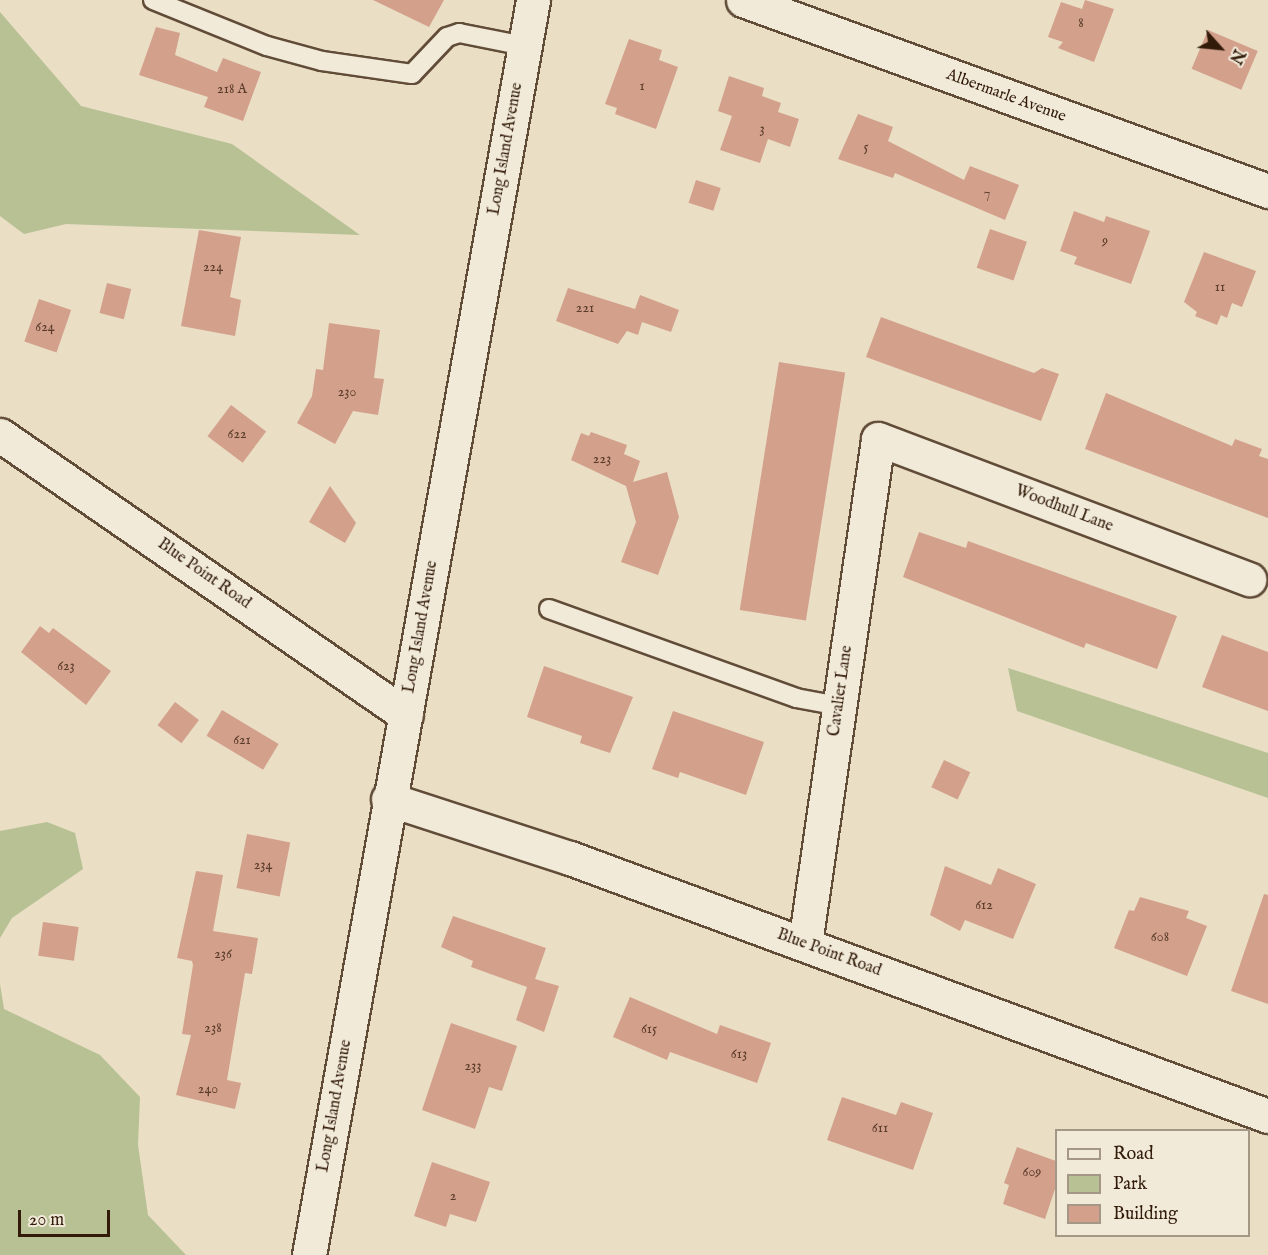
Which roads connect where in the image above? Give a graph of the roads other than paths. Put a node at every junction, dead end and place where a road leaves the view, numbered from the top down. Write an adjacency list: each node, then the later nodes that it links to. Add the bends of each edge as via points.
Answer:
1 (153, 0): 4 (lane, via 267,46 322,61 412,74 447,37 459,33)
2 (533, 0): 4 (street, Long Island Avenue)
3 (743, 0): 5 (street, Albermarle Avenue)
4 (524, 46): 11 (street, Long Island Avenue)
5 (1268, 191)
6 (0, 435): 11 (street, Blue Point Road)
7 (878, 439): 8 (street, Woodhull Lane); 10 (street, Cavalier Lane)
8 (1249, 579)
9 (549, 609): 10 (lane, via 796,698)
10 (839, 706): 13 (street, Cavalier Lane)
11 (406, 715): 12 (street, Long Island Avenue)
12 (388, 799): 13 (street, Blue Point Road, via 455,817); 15 (street, Long Island Avenue)
13 (805, 944): 14 (street, Blue Point Road)
14 (1268, 1116)
15 (309, 1255)

